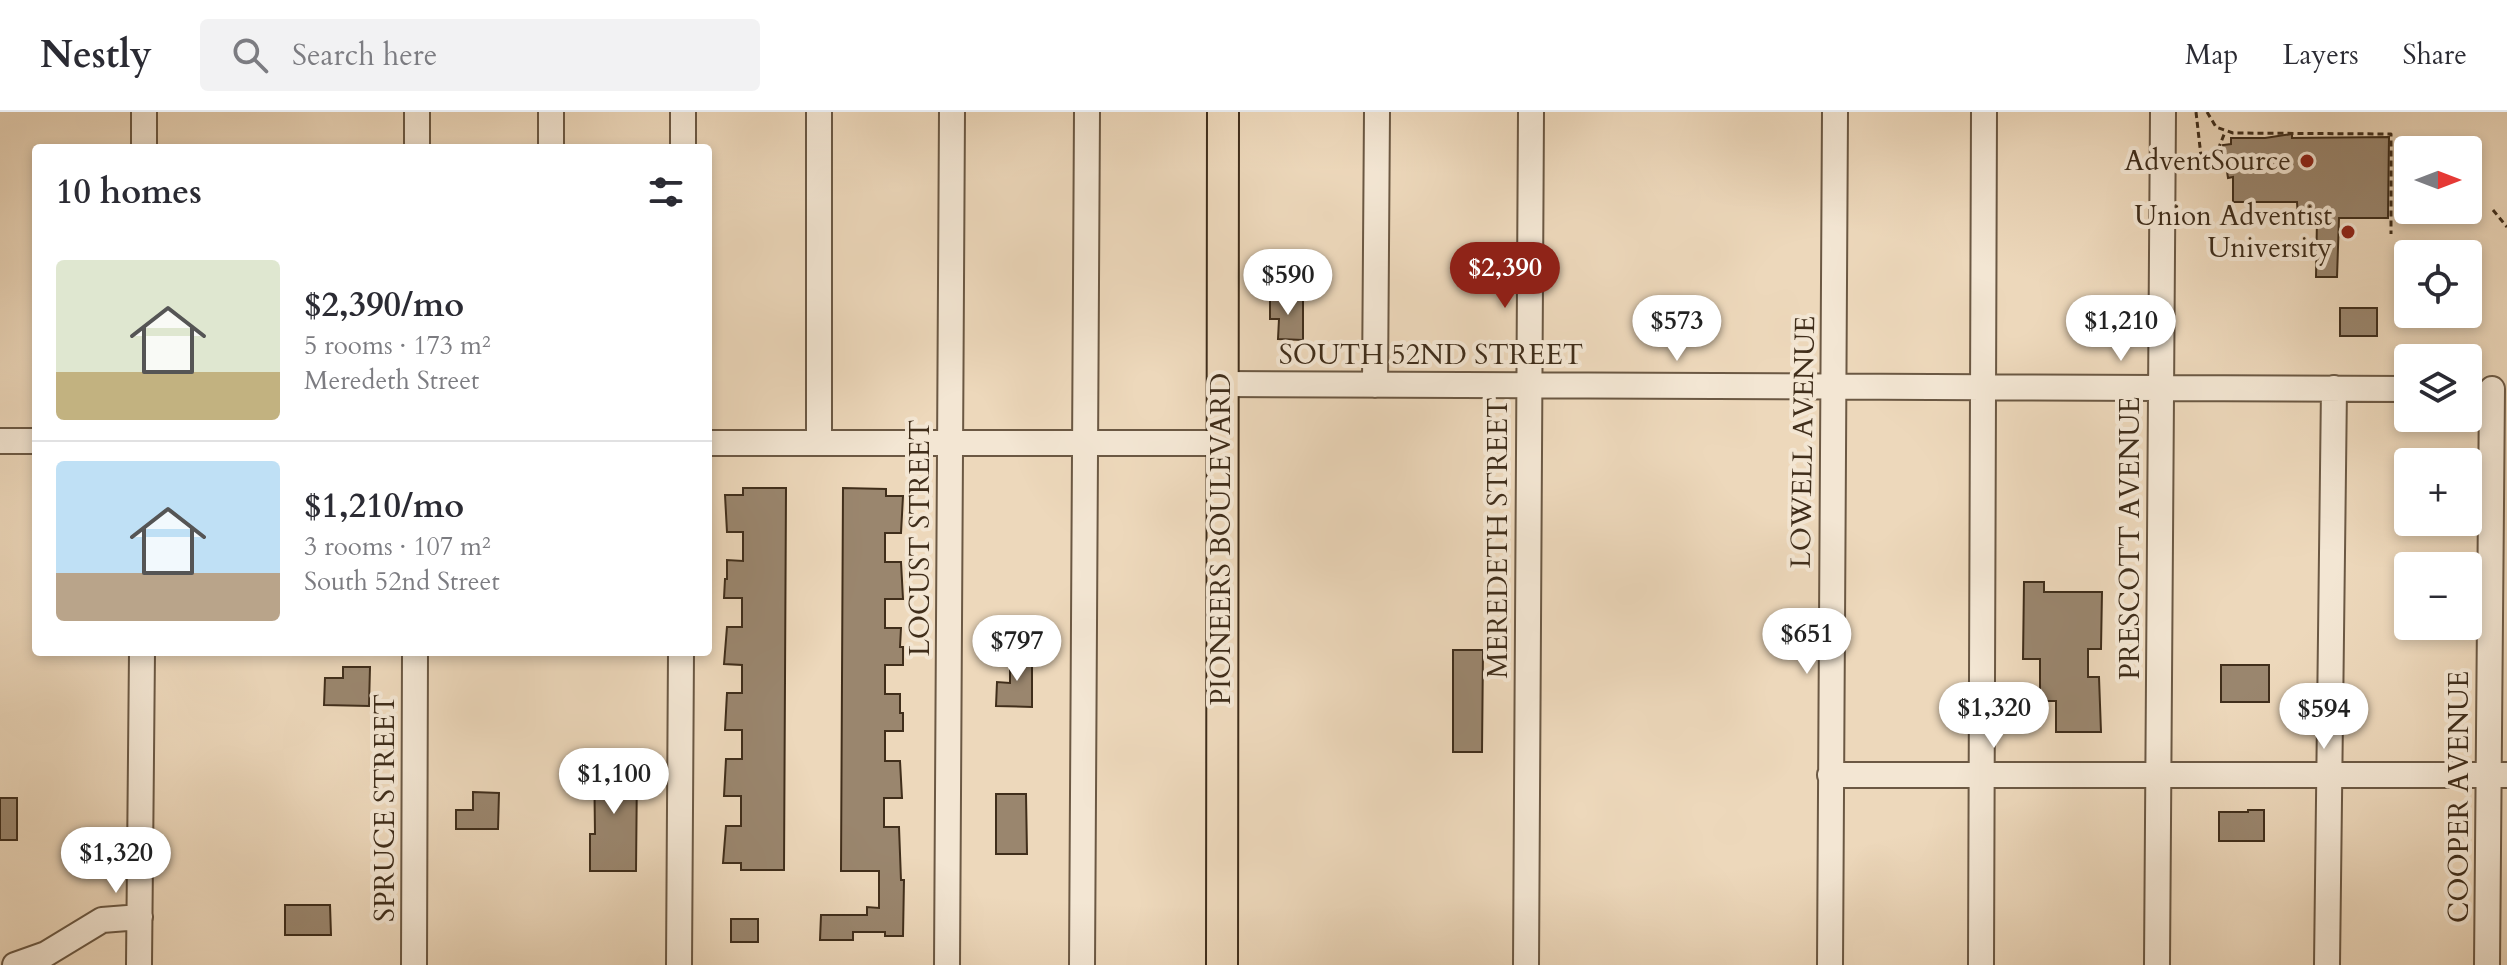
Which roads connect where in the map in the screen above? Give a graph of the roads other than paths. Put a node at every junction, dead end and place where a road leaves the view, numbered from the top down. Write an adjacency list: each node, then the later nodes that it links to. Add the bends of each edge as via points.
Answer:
1 (144, 112): 14 (street)
2 (417, 112): 15 (street)
3 (551, 112): 16 (street)
4 (683, 112): 17 (street)
5 (819, 112): 32 (street)
6 (952, 112): 29 (street, LOCUST STREET)
7 (1087, 112): 30 (street)
8 (1223, 112): 18 (main road, PIONEERS BOULEVARD)
9 (1377, 112): 19 (street)
10 (1531, 112): 20 (street, MEREDETH STREET)
11 (1835, 112): 23 (street, LOWELL AVENUE)
12 (1984, 112): 21 (street)
13 (2163, 112): 22 (street, PRESCOTT AVENUE)
14 (144, 144)
15 (417, 144)
16 (551, 144)
17 (683, 144)
18 (1221, 384): 19 (street, SOUTH 52ND STREET); 33 (main road, PIONEERS BOULEVARD)
19 (1375, 385): 20 (street, SOUTH 52ND STREET)
20 (1529, 386): 23 (street, SOUTH 52ND STREET); 50 (street, MEREDETH STREET)
21 (1984, 387): 22 (street, SOUTH 52ND STREET); 23 (street, SOUTH 52ND STREET); 38 (street)
22 (2161, 387): 24 (street, SOUTH 52ND STREET); 37 (street, PRESCOTT AVENUE)
23 (1833, 388): 39 (street, LOWELL AVENUE)
24 (2334, 388): 25 (street, SOUTH 52ND STREET); 40 (street)
25 (2394, 389)
26 (2489, 389): 41 (street, COOPER AVENUE)
27 (0, 441): 28 (street)
28 (32, 441)
29 (950, 442): 30 (street); 32 (street); 47 (street, LOCUST STREET)
30 (1084, 442): 33 (street); 48 (street)
31 (712, 443): 32 (street)
32 (819, 443)
33 (1221, 443): 49 (main road, PIONEERS BOULEVARD)
34 (142, 656): 42 (street)
35 (415, 656): 45 (street, SPRUCE STREET)
36 (681, 656): 46 (street)
37 (2158, 773): 38 (street); 40 (street); 53 (street, PRESCOTT AVENUE)
38 (1980, 774): 39 (street); 52 (street)
39 (1830, 775): 51 (street, LOWELL AVENUE)
40 (2329, 775): 41 (street); 54 (street)
41 (2498, 775): 55 (street, COOPER AVENUE)
42 (140, 917): 43 (street, via 102,920 46,954); 44 (street)
43 (15, 965)
44 (139, 965)
45 (414, 965)
46 (679, 965)
47 (947, 965)
48 (1082, 965)
49 (1222, 965)
50 (1526, 965)
51 (1830, 965)
52 (1981, 965)
53 (2157, 965)
54 (2327, 965)
55 (2487, 965)

